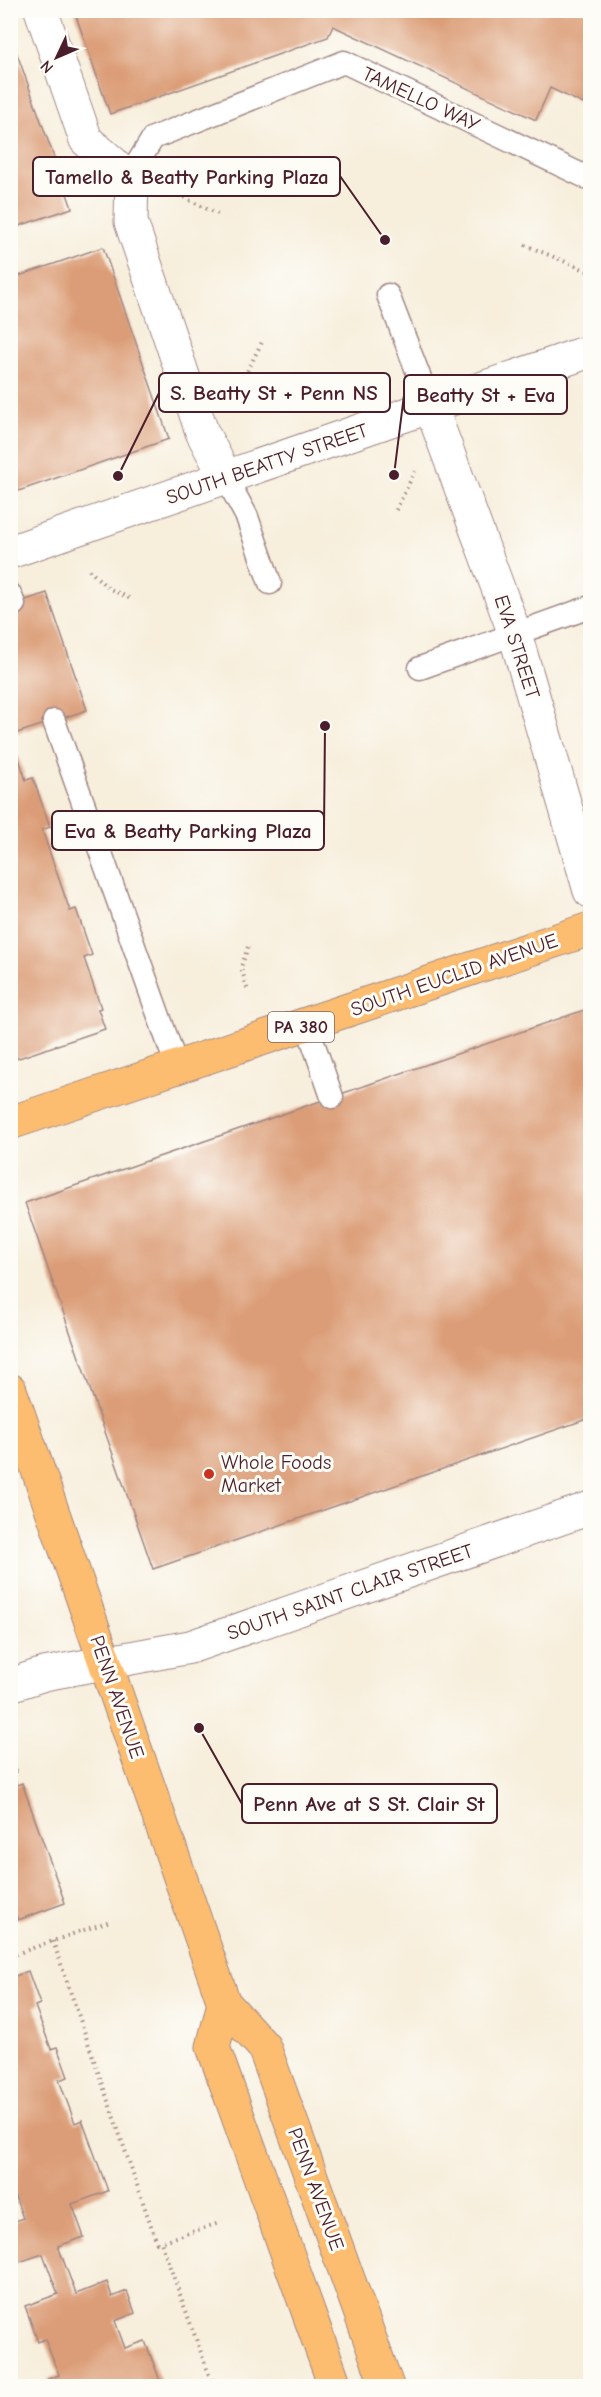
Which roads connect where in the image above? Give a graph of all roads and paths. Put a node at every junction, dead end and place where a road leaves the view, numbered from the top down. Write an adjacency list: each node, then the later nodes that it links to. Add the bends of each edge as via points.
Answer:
1 (41, 10): 2 (street, via 87,140)
2 (135, 174): 3 (lane, TAMELLO WAY, via 153,138 344,62); 4 (path); 13 (street, via 131,222 202,432)
3 (591, 179)
4 (218, 214)
5 (525, 245): 6 (path)
6 (591, 272)
7 (388, 295): 11 (lane)
8 (263, 340): 10 (path)
9 (591, 351): 11 (street, SOUTH BEATTY STREET)
10 (231, 404)
11 (431, 407): 13 (street, SOUTH BEATTY STREET); 20 (street, EVA STREET)
12 (417, 468): 14 (path)
13 (226, 478): 15 (street, SOUTH BEATTY STREET); 17 (lane, via 247,517)
14 (396, 510)
15 (10, 552)
16 (89, 570): 18 (path, via 108,588)
17 (270, 583)
18 (133, 600)
19 (591, 607): 20 (lane)
20 (515, 634): 21 (lane); 23 (street, EVA STREET)
21 (420, 668)
22 (54, 721): 28 (lane)
23 (591, 891)
24 (591, 929): 27 (main road, SOUTH EUCLID AVENUE / PA 380)
25 (248, 947): 26 (path, via 241,967)
26 (248, 991)
27 (307, 1025): 28 (main road, SOUTH EUCLID AVENUE / PA 380); 29 (lane)
28 (177, 1067): 30 (main road, SOUTH EUCLID AVENUE / PA 380)
29 (332, 1097)
30 (10, 1123)
31 (10, 1390): 33 (main road, PENN AVENUE)
32 (591, 1508): 33 (street, SOUTH SAINT CLAIR STREET, via 190,1647)
33 (106, 1662): 34 (street, SOUTH SAINT CLAIR STREET); 38 (main road, PENN AVENUE)
34 (10, 1685)
35 (110, 1921): 36 (path)
36 (53, 1941): 37 (path); 40 (path, via 157,2243)
37 (10, 1956)
38 (225, 2003): 42 (main road, via 213,2047); 43 (main road, PENN AVENUE, via 264,2047)
39 (219, 2223): 40 (path)
40 (161, 2242): 41 (path)
41 (213, 2386)
42 (335, 2386)
43 (387, 2386)

